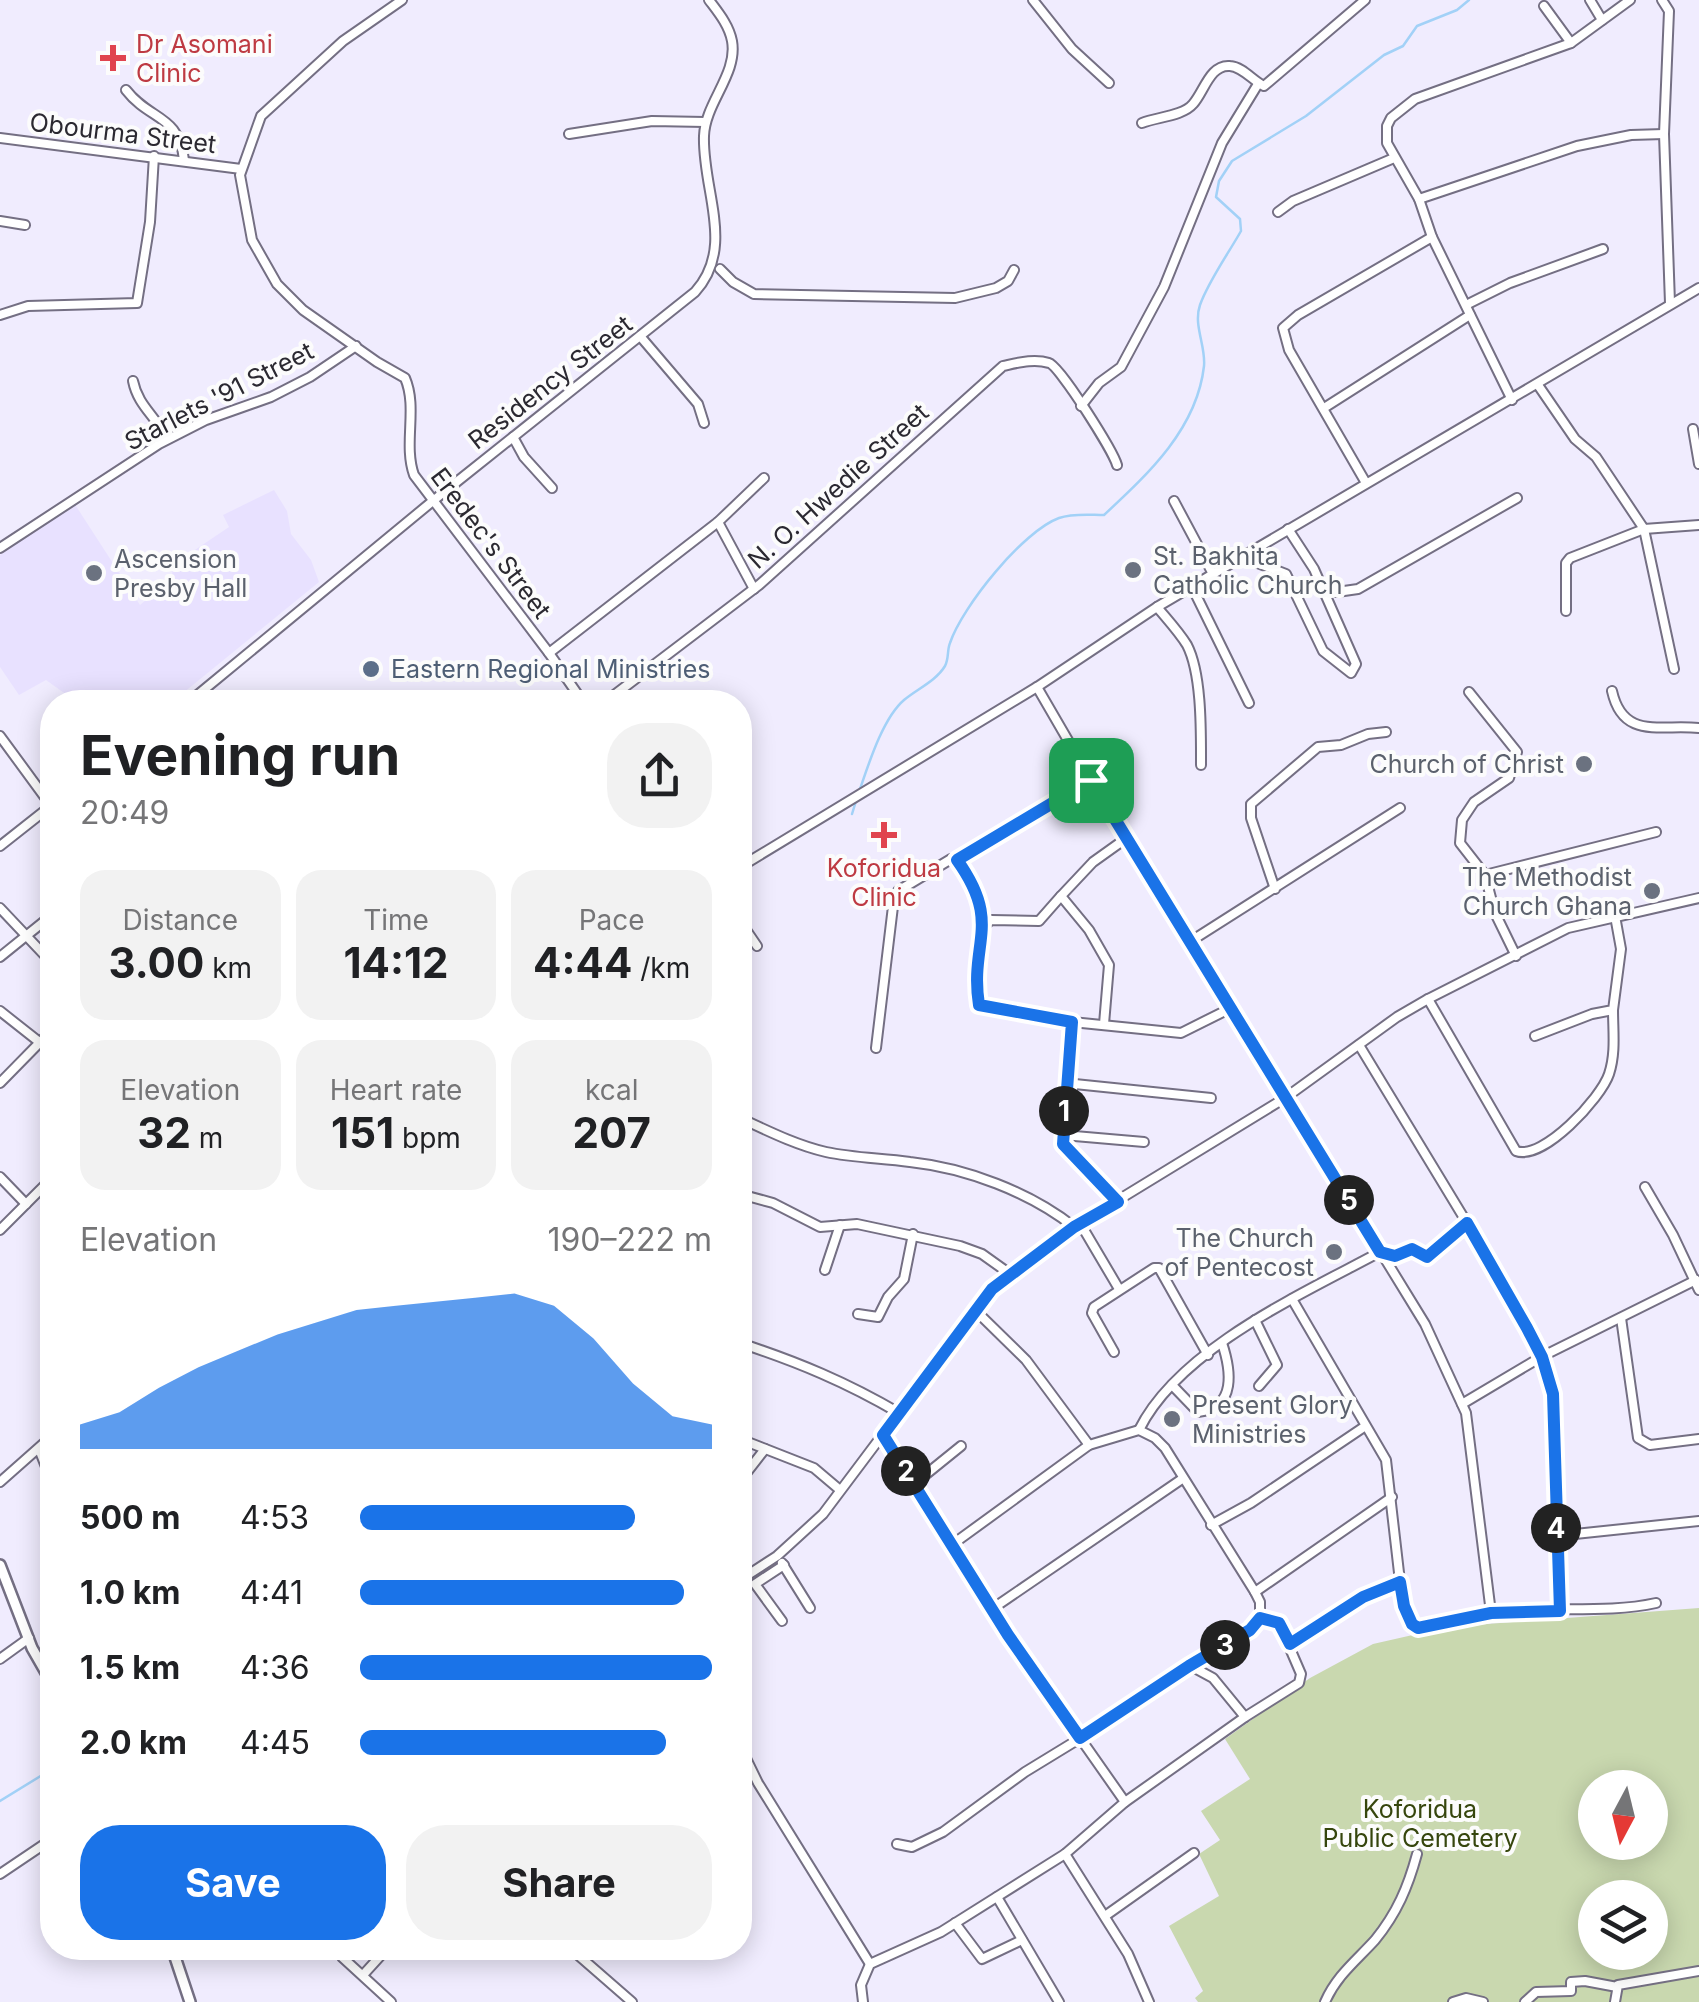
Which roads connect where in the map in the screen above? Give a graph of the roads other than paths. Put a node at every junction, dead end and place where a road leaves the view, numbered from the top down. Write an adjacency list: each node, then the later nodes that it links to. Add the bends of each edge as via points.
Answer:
1 (402, 0): 24 (street, Eredec's Street, via 343,40 261,116)
2 (709, 0): 16 (street, Residency Street, via 732,42 730,64)
3 (1033, 0): 13 (street)
4 (1341, 0): 10 (street)
5 (1366, 0): 10 (street)
6 (1590, 0): 11 (street)
7 (1630, 0): 11 (street)
8 (1662, 0): 19 (street, via 1669,11)
9 (1544, 6): 12 (street)
10 (1352, 9): 14 (street, via 1271,82)
11 (1602, 20): 12 (street)
12 (1571, 43): 22 (street, via 1402,106 1387,126)
13 (1109, 83)
14 (1258, 84): 17 (street, via 1241,70 1222,68 1183,112); 43 (street, via 1222,143 1164,288 1121,367)
15 (126, 90): 23 (street, via 172,125)
16 (704, 122): 18 (street); 38 (street, Residency Street, via 717,240 710,276)
17 (1142, 122)
18 (569, 134)
19 (1664, 134): 25 (street, via 1597,140); 34 (street)
20 (0, 138): 21 (street, Obourma Street)
21 (154, 156): 23 (street, Obourma Street); 36 (street, via 137,304 28,306)
22 (1394, 158): 25 (street); 26 (street)
23 (184, 160): 24 (street, Obourma Street)
24 (241, 168): 39 (street, Eredec's Street, via 252,240 277,284)
25 (1420, 199): 29 (street)
26 (1278, 212)
27 (0, 221): 28 (street)
28 (24, 224)
29 (1432, 237): 35 (street); 44 (street, via 1284,328 1289,350)
30 (1602, 248): 35 (street)
31 (720, 269): 32 (street, via 754,294 955,298 996,288)
32 (1014, 270)
33 (1699, 288): 34 (street)
34 (1670, 303): 41 (street)
35 (1466, 305): 37 (street)
36 (0, 315)
37 (1470, 315): 42 (street); 44 (street)
38 (640, 336): 45 (street, via 698,404); 47 (street, Residency Street)
39 (356, 346): 48 (street, Starlets '91 Street, via 284,390); 55 (street, Eredec's Street, via 408,384 408,456 421,488)
40 (133, 381): 48 (street, via 136,399)
41 (1538, 385): 42 (street); 60 (street)
42 (1512, 400): 52 (street)
43 (1082, 406): 50 (street, N. O. Hwedie Street); 66 (street, N. O. Hwedie Street, via 1052,363 1002,366)
44 (1324, 408): 52 (street)
45 (704, 423)
46 (1693, 429): 49 (street)
47 (513, 437): 53 (street); 55 (street, Residency Street)
48 (167, 440): 61 (street, Starlets '91 Street)
49 (1699, 464)
50 (1118, 465)
51 (764, 478): 57 (street)
52 (1366, 483): 59 (street)
53 (552, 488)
54 (1516, 498): 64 (street, via 1358,588 1337,592)
55 (434, 500): 69 (street, Eredec's Street); 72 (street, Residency Street)
56 (1174, 501): 63 (street)
57 (718, 522): 66 (street); 69 (street)
58 (1699, 524): 60 (street)
59 (1288, 529): 62 (street); 64 (street)
60 (1644, 529): 68 (street, via 1568,560); 70 (street)
61 (2, 544)
62 (1248, 553): 63 (street); 64 (street, via 1286,574 1323,651 1351,673 1356,664)
63 (1213, 574): 65 (street)
64 (1322, 586)
65 (1192, 587): 67 (street); 77 (street)
66 (754, 588): 74 (street, N. O. Hwedie Street)
67 (1157, 607): 71 (street); 81 (street, via 1192,658)
68 (1566, 612)
69 (549, 652): 73 (street, Eredec's Street)
70 (1674, 669)
71 (1038, 687): 82 (street); 89 (street)
72 (204, 690)
73 (575, 690)
74 (622, 690)
75 (1612, 691): 78 (street, via 1629,722)
76 (1469, 692): 91 (street, via 1517,752 1509,778 1474,802 1462,820 1460,843)
77 (1249, 703)
78 (1699, 728)
79 (1386, 732): 92 (street, via 1318,747 1251,804)
80 (0, 736): 83 (street)
81 (1201, 765)
82 (1091, 780): 87 (street); 90 (street)
83 (40, 790)
84 (1400, 808): 92 (street)
85 (40, 815): 88 (street)
86 (1656, 832): 91 (street)
87 (1128, 837): 93 (street); 101 (street)
88 (0, 846)
89 (752, 860)
90 (957, 860): 98 (street, via 979,897); 115 (street, via 894,898)
91 (1485, 875): 104 (street)
92 (1275, 889): 101 (street)
93 (1061, 896): 98 (street, via 1039,920 991,920); 111 (street, via 1109,965)
94 (1699, 898): 96 (street)
95 (0, 908): 99 (street)
96 (1615, 916): 104 (street, via 1568,928); 108 (street, via 1621,949)
97 (40, 925): 99 (street)
98 (983, 927): 110 (street, via 979,1005)
99 (26, 936): 103 (street); 105 (street)
100 (752, 939): 102 (street)
101 (1190, 941): 107 (street)
102 (757, 946)
103 (40, 951)
104 (1516, 956): 106 (street)
105 (0, 957)
106 (1428, 999): 108 (street, via 1523,1154 1568,1126 1605,1085 1614,1054); 114 (street)
107 (1231, 1008): 111 (street, via 1185,1032); 119 (street)
108 (1613, 1010): 112 (street)
109 (0, 1011): 113 (street)
110 (1072, 1022): 111 (street); 117 (street)
111 (1104, 1024)
112 (1535, 1036)
113 (40, 1041): 116 (street)
114 (1359, 1045): 119 (street); 129 (street)
115 (876, 1048)
116 (0, 1083)
117 (1065, 1083): 118 (street); 121 (street)
118 (1211, 1098)
119 (1285, 1098): 127 (street); 134 (street)
120 (752, 1124): 130 (street, via 825,1152 962,1174)
121 (1063, 1135): 122 (street); 127 (street, via 1066,1150)
122 (1144, 1142)
123 (0, 1177): 128 (street)
124 (1645, 1187): 137 (street)
125 (40, 1190): 128 (street)
126 (752, 1198): 131 (street, via 820,1228)
127 (1118, 1202): 130 (street)
128 (26, 1204): 132 (street)
129 (1467, 1223): 134 (street, via 1427,1257 1412,1249 1395,1256); 148 (street)
130 (1077, 1225): 136 (street); 138 (street)
131 (840, 1226): 133 (street); 135 (street)
132 (0, 1230)
133 (913, 1234): 136 (street, via 982,1254); 141 (street, via 900,1286 878,1317)
134 (1380, 1252): 139 (street); 151 (street)
135 (825, 1270)
136 (1010, 1274): 140 (street)
137 (1698, 1285): 142 (street)
138 (1119, 1289): 146 (street, via 1092,1313); 147 (street, via 1159,1268)
139 (1292, 1300): 143 (street); 153 (street)
140 (975, 1310): 152 (street); 158 (street, via 1026,1360)
141 (858, 1314)
142 (1621, 1318): 148 (street); 156 (street, via 1638,1438 1650,1445)
143 (1255, 1320): 144 (street); 150 (street, via 1277,1365)
144 (1222, 1343): 147 (street); 149 (street, via 1230,1370 1225,1398 1198,1412)
145 (752, 1347): 152 (street, via 811,1366)
146 (1114, 1352)
147 (1208, 1355): 149 (street)
148 (1542, 1357): 151 (street); 170 (street, via 1553,1394)
149 (1172, 1385): 154 (street)
150 (1259, 1386)
151 (1462, 1404): 182 (street)
152 (899, 1412): 155 (street)
153 (1364, 1427): 167 (street, via 1386,1460); 169 (street)
154 (1138, 1430): 158 (street); 163 (street, via 1165,1448)
155 (883, 1435): 165 (street); 166 (street)
156 (1699, 1439)
157 (752, 1444): 161 (street)
158 (1090, 1445): 171 (street)
159 (961, 1446): 165 (street)
160 (39, 1449): 164 (street)
161 (765, 1449): 162 (street); 166 (street, via 814,1468)
162 (752, 1466)
163 (1182, 1479): 169 (street); 180 (street)
164 (0, 1482)
165 (914, 1484): 171 (street)
166 (840, 1490): 172 (street)
167 (1392, 1497): 176 (street); 177 (street)
168 (1699, 1521): 170 (street)
169 (1211, 1525): 177 (street)
170 (1556, 1536): 181 (street)
171 (953, 1544): 180 (street)
172 (777, 1556): 174 (street); 175 (street)
173 (0, 1565): 185 (main road)
174 (784, 1565): 179 (street); 184 (street, via 754,1584)
175 (752, 1572)
176 (1400, 1582): 182 (street, via 1404,1606 1418,1628); 186 (street, via 1363,1597)
177 (1256, 1592): 183 (street)
178 (1656, 1603): 181 (street)
179 (810, 1608)
180 (992, 1609): 191 (street)
181 (1560, 1611): 182 (street)
182 (1491, 1613)
183 (1260, 1618): 186 (street, via 1279,1623); 189 (street)
184 (782, 1621)
185 (29, 1638): 187 (street); 188 (main road)
186 (1290, 1644): 190 (street, via 1302,1679)
187 (0, 1658)
188 (40, 1660)
189 (1189, 1666): 190 (street, via 1213,1678); 191 (street)
190 (1245, 1716): 193 (street)
191 (1080, 1738): 193 (street); 194 (street, via 942,1832 912,1846)
192 (752, 1770): 208 (street)
193 (1125, 1802): 197 (street)
194 (898, 1844)
195 (40, 1847): 199 (street)
196 (1194, 1853): 201 (street)
197 (1066, 1854): 200 (street); 201 (street)
198 (1417, 1854): 218 (street, via 1404,1899)
199 (0, 1874)
200 (997, 1897): 202 (street); 203 (street)
201 (1105, 1916): 217 (street)
202 (955, 1923): 203 (street, via 982,1959); 208 (street)
203 (1022, 1940): 216 (street)
204 (176, 1960): 212 (main road)
205 (345, 1960): 210 (street)
206 (380, 1960): 210 (street)
207 (584, 1960): 214 (street)
208 (870, 1964): 215 (street, via 861,1985)
209 (1699, 1971): 211 (street)
210 (362, 1976): 213 (street)
211 (1617, 1988): 221 (street, via 1571,1982 1571,1991 1536,1992); 222 (street)
212 (190, 2002)
213 (391, 2002)
214 (632, 2002)
215 (863, 2002)
216 (1060, 2002)
217 (1150, 2002)
218 (1325, 2002)
219 (1453, 2002): 220 (street)
220 (1483, 2002)
221 (1525, 2002)
222 (1615, 2002)

